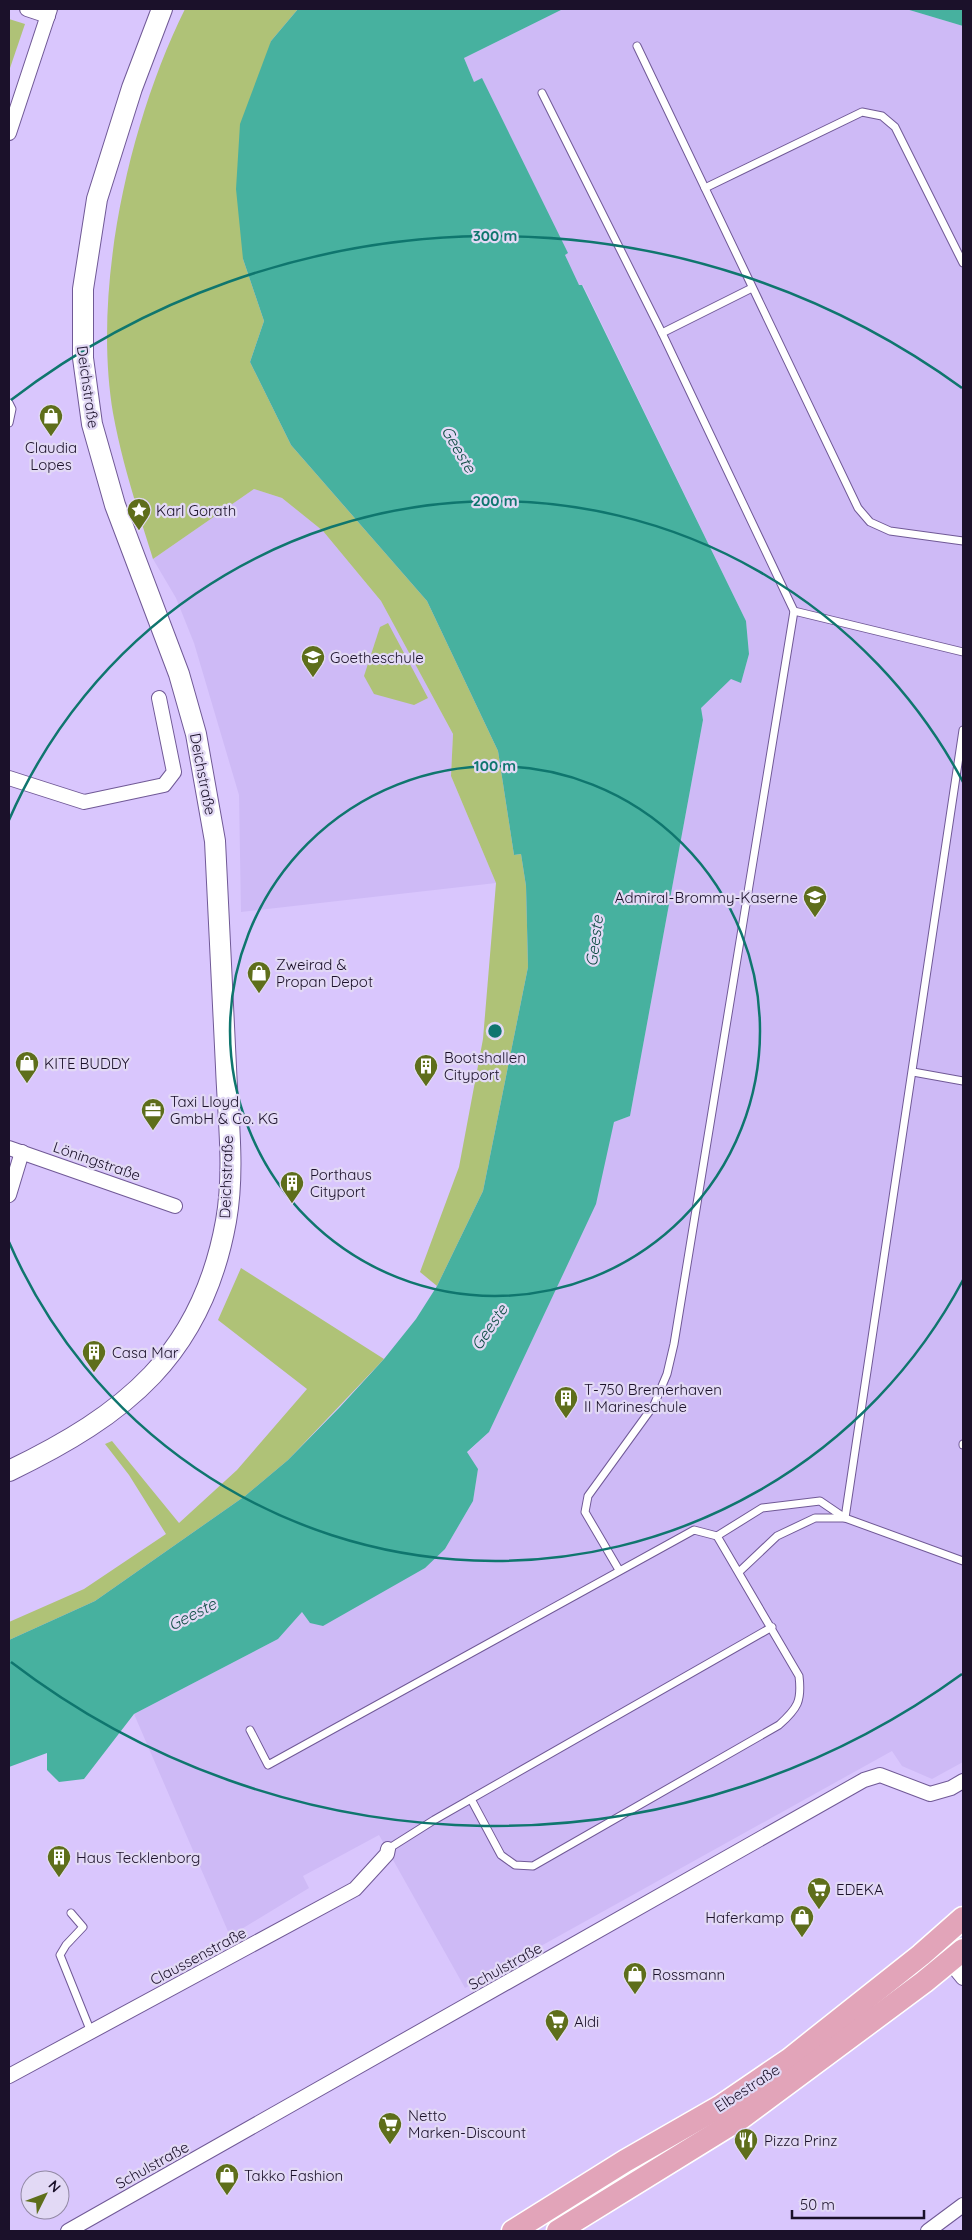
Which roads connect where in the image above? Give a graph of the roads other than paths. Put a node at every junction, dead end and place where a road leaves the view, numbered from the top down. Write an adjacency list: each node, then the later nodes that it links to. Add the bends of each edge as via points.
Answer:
1 (27, 9): 3 (street)
2 (162, 9): 24 (main road, Deichstraße, via 132,88 98,199 83,289 82,332 92,424 115,505 179,674 211,806 216,841 230,1165 226,1221 208,1289 169,1357 126,1400 94,1424)
3 (49, 12): 6 (street)
4 (637, 46): 7 (lane)
5 (542, 93): 10 (lane)
6 (9, 133)
7 (706, 188): 8 (lane, via 862,112 882,116 895,127); 9 (lane)
8 (963, 263)
9 (752, 288): 10 (lane); 13 (lane, via 858,508 870,522 890,531)
10 (662, 334): 14 (lane)
11 (9, 403): 12 (lane, via 12,409)
12 (9, 423)
13 (963, 541)
14 (794, 611): 15 (lane); 28 (lane, via 673,1352 654,1405 588,1496 585,1512)
15 (963, 652)
16 (159, 698): 18 (street, via 174,772 164,786 84,802)
17 (963, 730): 19 (lane)
18 (9, 778)
19 (913, 1072): 20 (lane); 25 (lane)
20 (963, 1081)
21 (15, 1150): 22 (street); 23 (street, Löningstraße)
22 (9, 1195)
23 (175, 1206)
24 (9, 1471)
25 (845, 1518): 26 (lane, via 820,1501 762,1508); 27 (lane); 29 (lane, via 815,1518 777,1536)
26 (717, 1536): 28 (lane, via 694,1530); 29 (lane)
27 (963, 1560)
28 (619, 1570): 31 (lane, via 268,1765)
29 (739, 1572): 30 (lane)
30 (772, 1627): 33 (lane); 33 (lane, via 799,1676 801,1693 795,1711 779,1725 533,1866 514,1865 501,1855)
31 (250, 1730)
32 (963, 1781): 41 (street, Schulstraße, via 930,1794 880,1775 864,1780)
33 (471, 1799): 34 (lane)
34 (388, 1849): 38 (street, Claussenstraße, via 355,1890)
35 (71, 1912): 38 (lane, via 83,1927 60,1955)
36 (963, 1918): 42 (main road, Elbestraße, via 790,2059 721,2106)
37 (959, 1964): 43 (main road, Elbestraße, via 741,2118)
38 (91, 2032): 39 (street, Claussenstraße)
39 (9, 2076)
40 (963, 2205): 44 (street)
41 (68, 2231)
42 (513, 2231)
43 (558, 2231)
44 (928, 2231)

